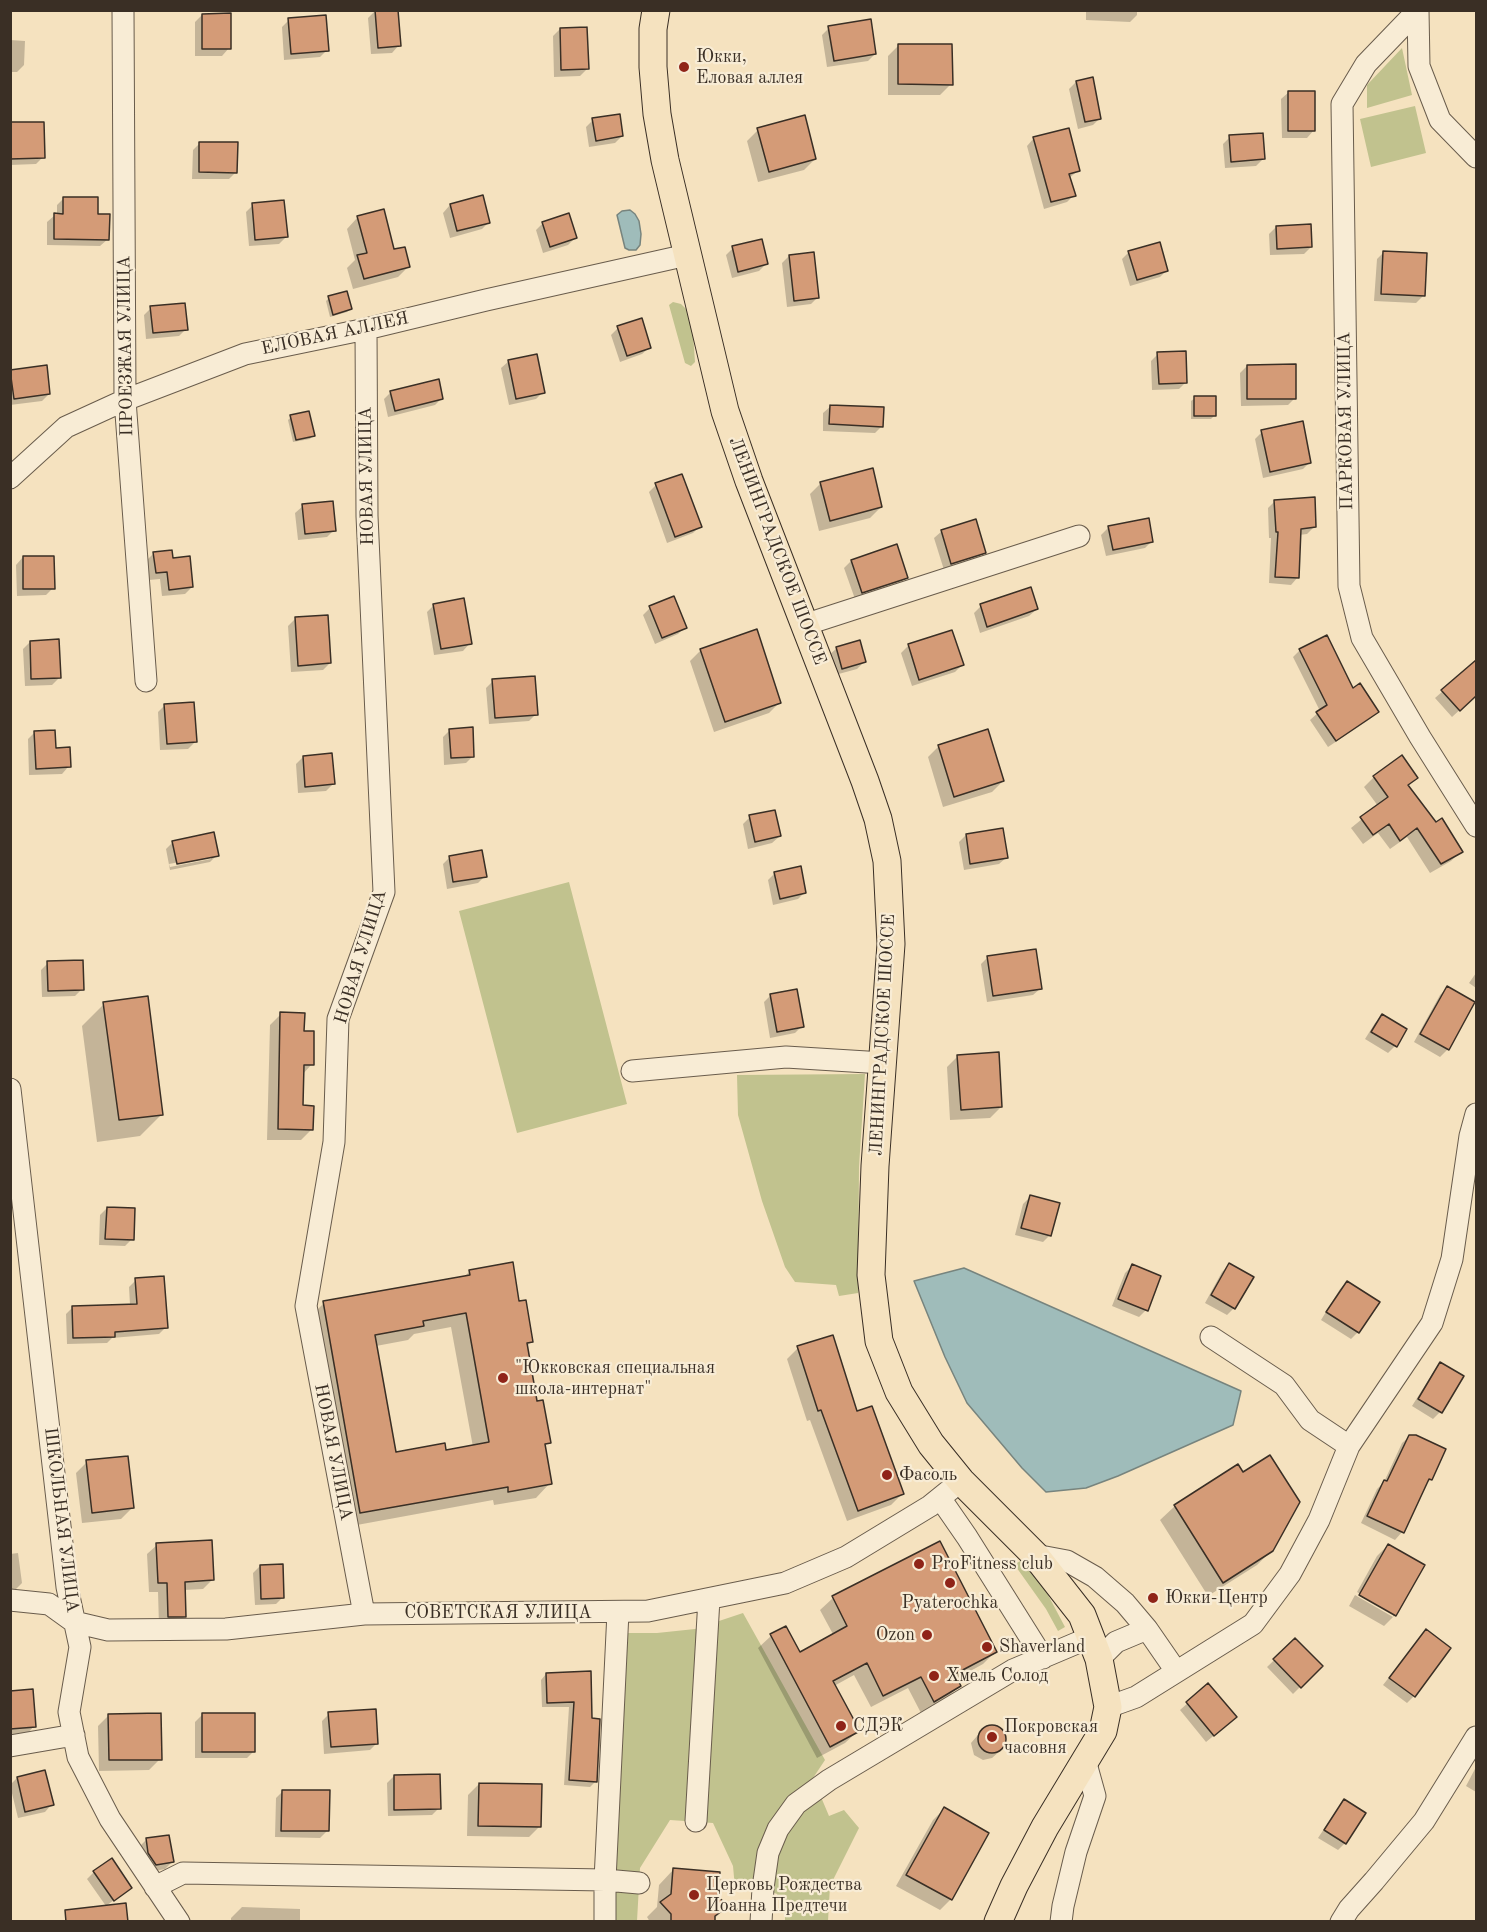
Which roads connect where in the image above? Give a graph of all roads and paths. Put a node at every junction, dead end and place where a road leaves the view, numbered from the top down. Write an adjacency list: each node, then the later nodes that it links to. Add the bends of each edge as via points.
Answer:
1 (123, 10): 7 (street, ПРОЕЗЖАЯ УЛИЦА)
2 (656, 10): 5 (main road, ЛЕНИНГРАДСКОЕ ШОССЕ, via 652,67 657,114)
3 (1418, 10): 4 (street, via 1419,66 1440,120); 12 (street, ПАРКОВАЯ УЛИЦА, via 1365,64 1342,104 1349,586 1362,638)
4 (1476, 157)
5 (687, 255): 6 (street, ЕЛОВАЯ АЛЛЕЯ); 10 (main road, ЛЕНИНГРАДСКОЕ ШОССЕ, via 725,411)
6 (366, 329): 7 (street, ЕЛОВАЯ АЛЛЕЯ, via 245,354); 25 (street, НОВАЯ УЛИЦА, via 367,516 384,892 338,1019 334,1142 306,1306)
7 (124, 400): 8 (street, ЕЛОВАЯ АЛЛЕЯ, via 66,427); 11 (street, ПРОЕЗЖАЯ УЛИЦА)
8 (10, 478)
9 (1079, 536): 10 (street)
10 (804, 625): 13 (main road, ЛЕНИНГРАДСКОЕ ШОССЕ, via 865,781 886,861 891,944)
11 (146, 681)
12 (1476, 826)
13 (883, 1062): 14 (street, via 786,1057); 20 (main road, ЛЕНИНГРАДСКОЕ ШОССЕ, via 871,1275 879,1341 899,1392 931,1444)
14 (632, 1071)
15 (10, 1089): 26 (street, ШКОЛЬНАЯ УЛИЦА)
16 (1476, 1114): 17 (street, via 1470,1136)
17 (1469, 1193): 19 (street, via 1432,1323)
18 (1211, 1337): 19 (street, via 1284,1385 1310,1420)
19 (1349, 1446): 30 (street, via 1290,1574 1253,1624)
20 (951, 1489): 21 (main road, ЛЕНИНГРАДСКОЕ ШОССЕ); 22 (street, СОВЕТСКАЯ УЛИЦА, via 846,1557 785,1583); 29 (street, via 967,1537)
21 (1035, 1555): 27 (street, via 1067,1561 1095,1577); 28 (main road, ЛЕНИНГРАДСКОЕ ШОССЕ, via 1082,1615)
22 (709, 1599): 24 (street, СОВЕТСКАЯ УЛИЦА, via 648,1611); 36 (street)
23 (10, 1600): 26 (street, СОВЕТСКАЯ УЛИЦА, via 49,1604)
24 (618, 1612): 25 (street, СОВЕТСКАЯ УЛИЦА); 37 (street)
25 (364, 1614): 26 (street, СОВЕТСКАЯ УЛИЦА, via 226,1629 108,1630)
26 (74, 1622): 32 (street, ШКОЛЬНАЯ УЛИЦА, via 81,1647 69,1712)
27 (1147, 1629): 28 (street); 30 (street)
28 (1095, 1648): 29 (street); 31 (main road, ЛЕНИНГРАДСКОЕ ШОССЕ)
29 (1043, 1658): 42 (street, via 991,1683 828,1780 796,1804 778,1829 768,1853)
30 (1176, 1671): 31 (street, via 1136,1696)
31 (1108, 1707): 35 (main road, ЛЕНИНГРАДСКОЕ ШОССЕ, via 1103,1731)
32 (74, 1735): 34 (street); 39 (street, ШКОЛЬНАЯ УЛИЦА, via 78,1757 110,1819)
33 (1476, 1737): 45 (street, via 1424,1821)
34 (10, 1746)
35 (1085, 1760): 43 (main road, ЛЕНИНГРАДСКОЕ ШОССЕ, via 1045,1827); 44 (street, via 1095,1796 1076,1852)
36 (696, 1821)
37 (605, 1880): 38 (street); 39 (street, via 183,1874); 41 (street)
38 (639, 1882)
39 (155, 1887): 40 (street, ШКОЛЬНАЯ УЛИЦА)
40 (179, 1922)
41 (604, 1922)
42 (761, 1922)
43 (998, 1922)
44 (1061, 1922)
45 (1341, 1922)

